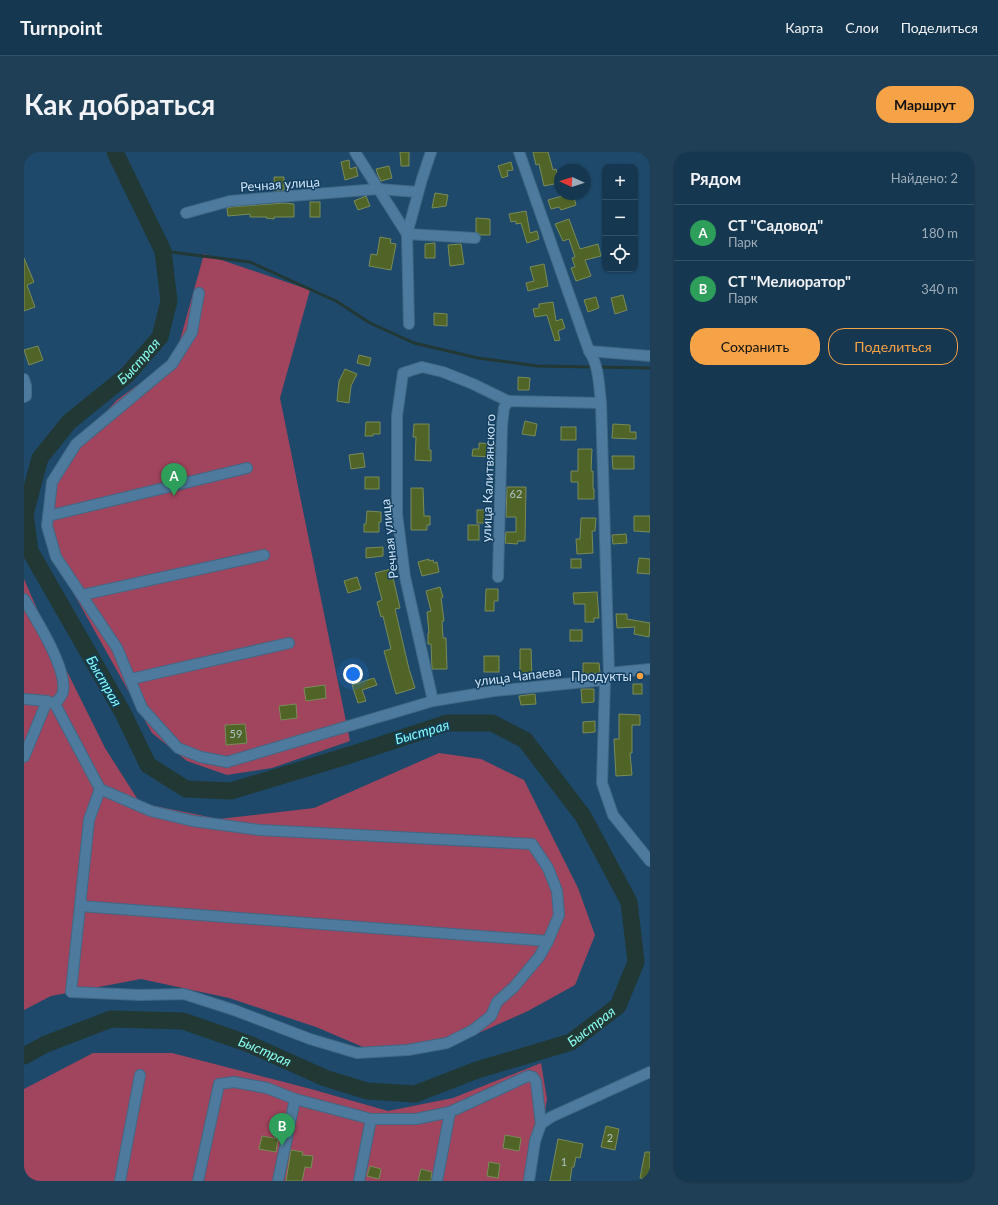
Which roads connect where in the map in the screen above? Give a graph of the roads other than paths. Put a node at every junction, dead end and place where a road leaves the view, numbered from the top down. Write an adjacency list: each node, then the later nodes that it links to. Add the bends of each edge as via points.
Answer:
1 (355, 152): 4 (street)
2 (431, 152): 5 (street)
3 (519, 152): 11 (street)
4 (378, 189): 5 (street, Речная улица); 6 (street, Речная улица, via 230,201); 7 (street)
5 (418, 192): 7 (street)
6 (186, 213)
7 (407, 234): 8 (street); 10 (street)
8 (475, 238)
9 (199, 293): 18 (street, улица Чапаева, via 192,332 172,364 76,444 52,482)
10 (409, 324)
11 (591, 355): 12 (street); 15 (street)
12 (650, 356)
13 (24, 379): 14 (street)
14 (25, 396)
15 (600, 400): 16 (street, улица Калитвянского); 25 (street)
16 (508, 401): 20 (street, улица Калитвянского, via 504,408 502,425); 28 (street, Речная улица, via 443,372 422,367 403,372 397,416 397,514 405,577)
17 (247, 468): 18 (street)
18 (48, 516): 21 (street, улица Чапаева, via 47,526 56,557)
19 (264, 555): 21 (street)
20 (498, 577)
21 (82, 595): 26 (street, улица Чапаева, via 117,648)
22 (24, 599): 29 (street, via 61,671 63,691)
23 (289, 644): 26 (street)
24 (650, 669): 25 (street, улица Чапаева)
25 (607, 676): 28 (street, улица Чапаева); 32 (street, via 602,783 613,816)
26 (131, 679): 28 (street, улица Чапаева, via 142,708 178,748 201,757 228,762)
27 (24, 699): 29 (street)
28 (433, 701)
29 (51, 703): 30 (street); 31 (street)
30 (24, 757)
31 (100, 789): 33 (street, via 89,820); 34 (street, via 151,811 193,821 260,830 532,844 548,868 557,891 559,915)
32 (650, 861)
33 (80, 906): 34 (street); 34 (street, via 71,992 184,994 357,1053 408,1050 447,1042 474,1030 491,1016 497,1002 514,987)
34 (548, 941)
35 (650, 1072): 40 (street, via 551,1117)
36 (140, 1075): 41 (street)
37 (296, 1099): 39 (street); 42 (street, via 267,1088 234,1082 219,1084); 43 (street)
38 (450, 1112): 39 (street, via 416,1119); 40 (street, via 528,1076 536,1081); 45 (street)
39 (371, 1119): 44 (street)
40 (541, 1124): 46 (street, via 534,1141)
41 (120, 1181)
42 (198, 1181)
43 (278, 1181)
44 (359, 1181)
45 (437, 1181)
46 (529, 1181)

